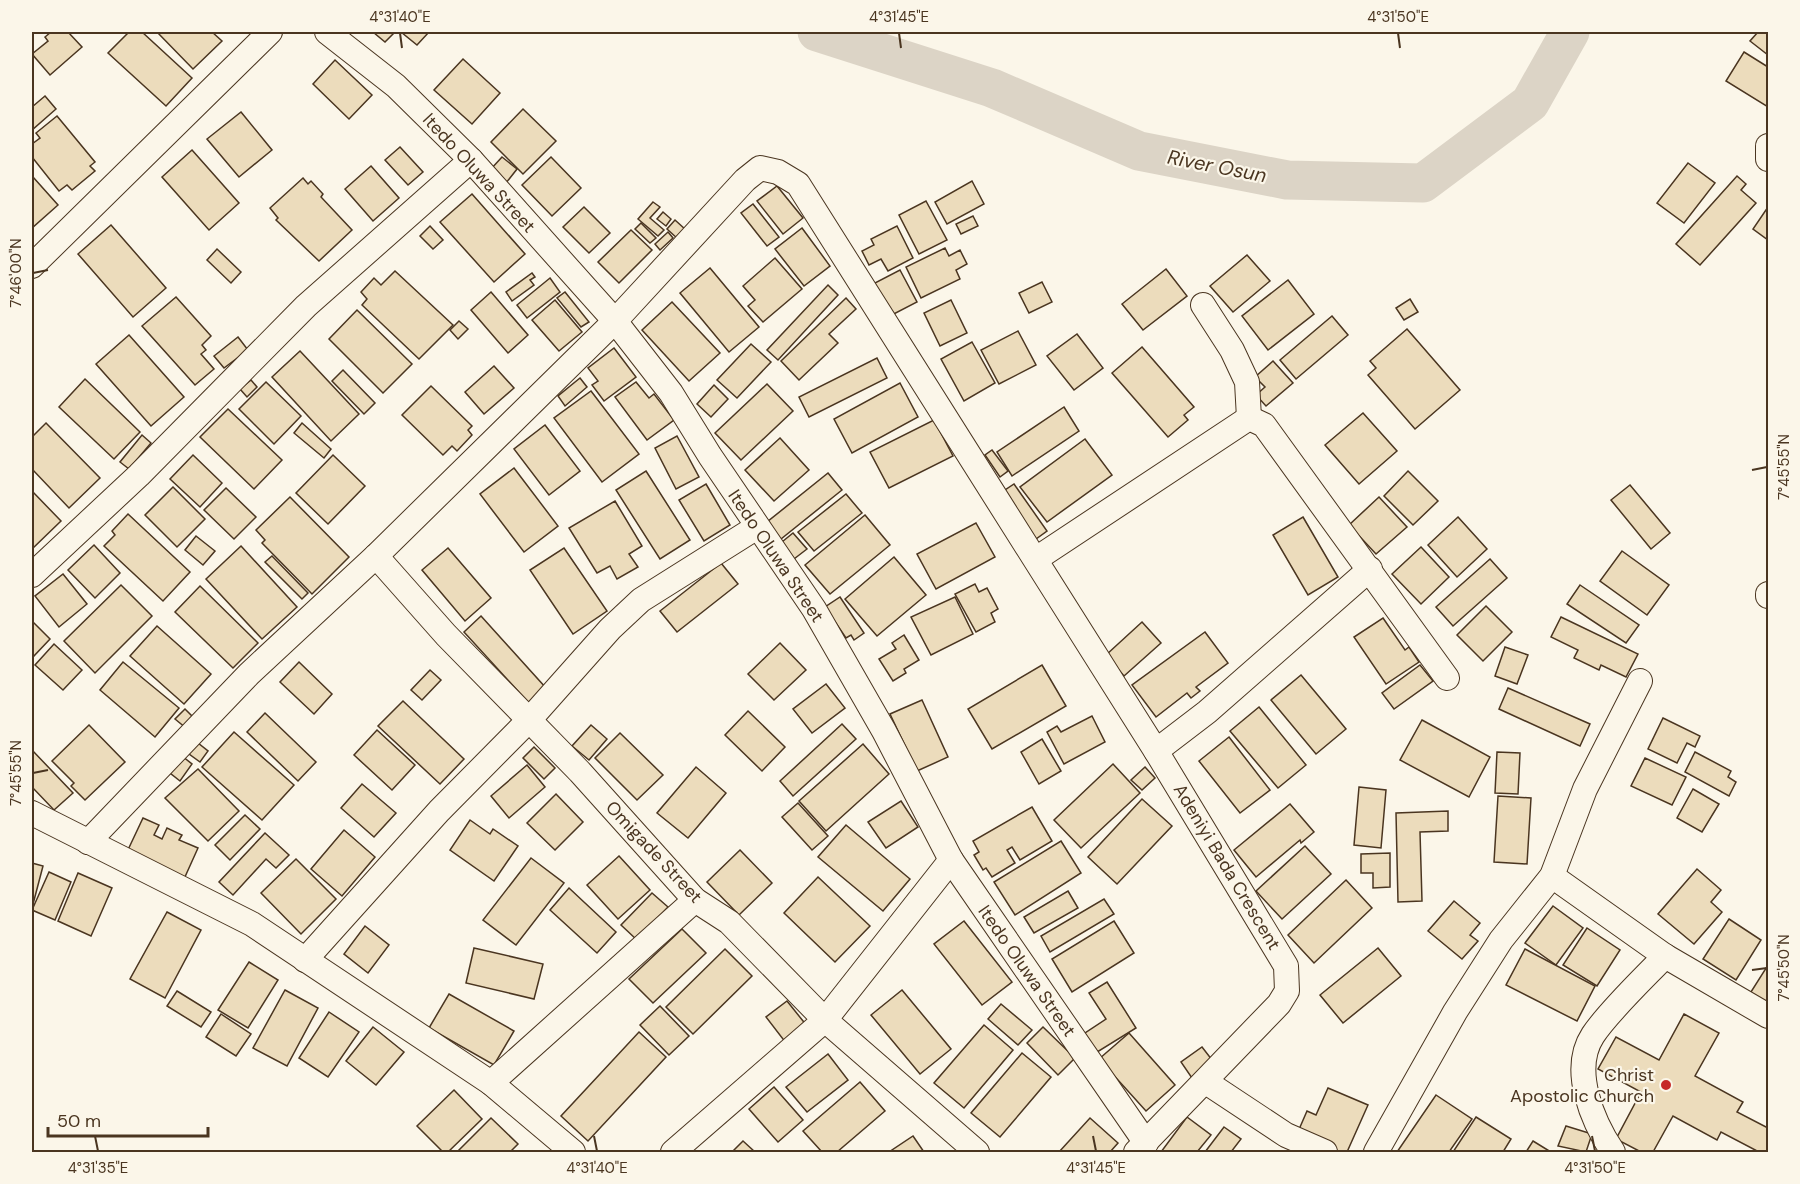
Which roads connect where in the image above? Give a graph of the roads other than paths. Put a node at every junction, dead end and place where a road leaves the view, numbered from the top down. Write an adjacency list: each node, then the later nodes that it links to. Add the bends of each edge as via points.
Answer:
1 (270, 32): 6 (street)
2 (327, 32): 5 (street, Itedo Oluwa Street, via 396,86)
3 (1768, 146): 4 (street)
4 (1768, 159)
5 (471, 160): 8 (street, Itedo Oluwa Street); 14 (street, via 306,306 139,475)
6 (32, 266)
7 (1203, 305): 9 (street, via 1247,382)
8 (615, 321): 10 (street, Itedo Oluwa Street, via 671,393); 11 (street); 12 (street, Adeniyi Bada Crescent, via 746,180 760,168 778,172 798,184)
9 (1249, 418): 12 (street); 13 (street, via 1264,425)
10 (757, 527): 17 (street, via 640,600); 21 (street, Itedo Oluwa Street, via 814,609)
11 (376, 556): 17 (street, Omigade Street); 20 (street, via 249,674)
12 (1036, 559): 18 (street, Adeniyi Bada Crescent)
13 (1370, 569): 15 (street); 18 (street)
14 (32, 575)
15 (1447, 678)
16 (1640, 681): 22 (street, via 1585,789)
17 (530, 719): 23 (street, Omigade Street); 25 (street, via 439,811)
18 (1156, 751): 28 (street, Adeniyi Bada Crescent, via 1286,966 1287,991 1279,1004)
19 (32, 813): 20 (street)
20 (88, 843): 25 (street, via 252,924)
21 (951, 860): 27 (street); 30 (street, Itedo Oluwa Street)
22 (1552, 876): 24 (street); 35 (street, via 1495,949)
23 (695, 900): 27 (street, Omigade Street, via 729,922); 29 (street)
24 (1665, 956): 26 (street); 36 (street, via 1593,1035 1585,1053 1589,1103)
25 (305, 960): 29 (street)
26 (1768, 1016)
27 (825, 1020): 32 (street); 33 (street, Omigade Street)
28 (1206, 1082): 30 (street, Adeniyi Bada Crescent); 34 (street, via 1287,1135)
29 (491, 1083): 31 (street)
30 (1141, 1148)
31 (573, 1152)
32 (673, 1152)
33 (977, 1152)
34 (1325, 1152)
35 (1376, 1152)
36 (1613, 1152)

